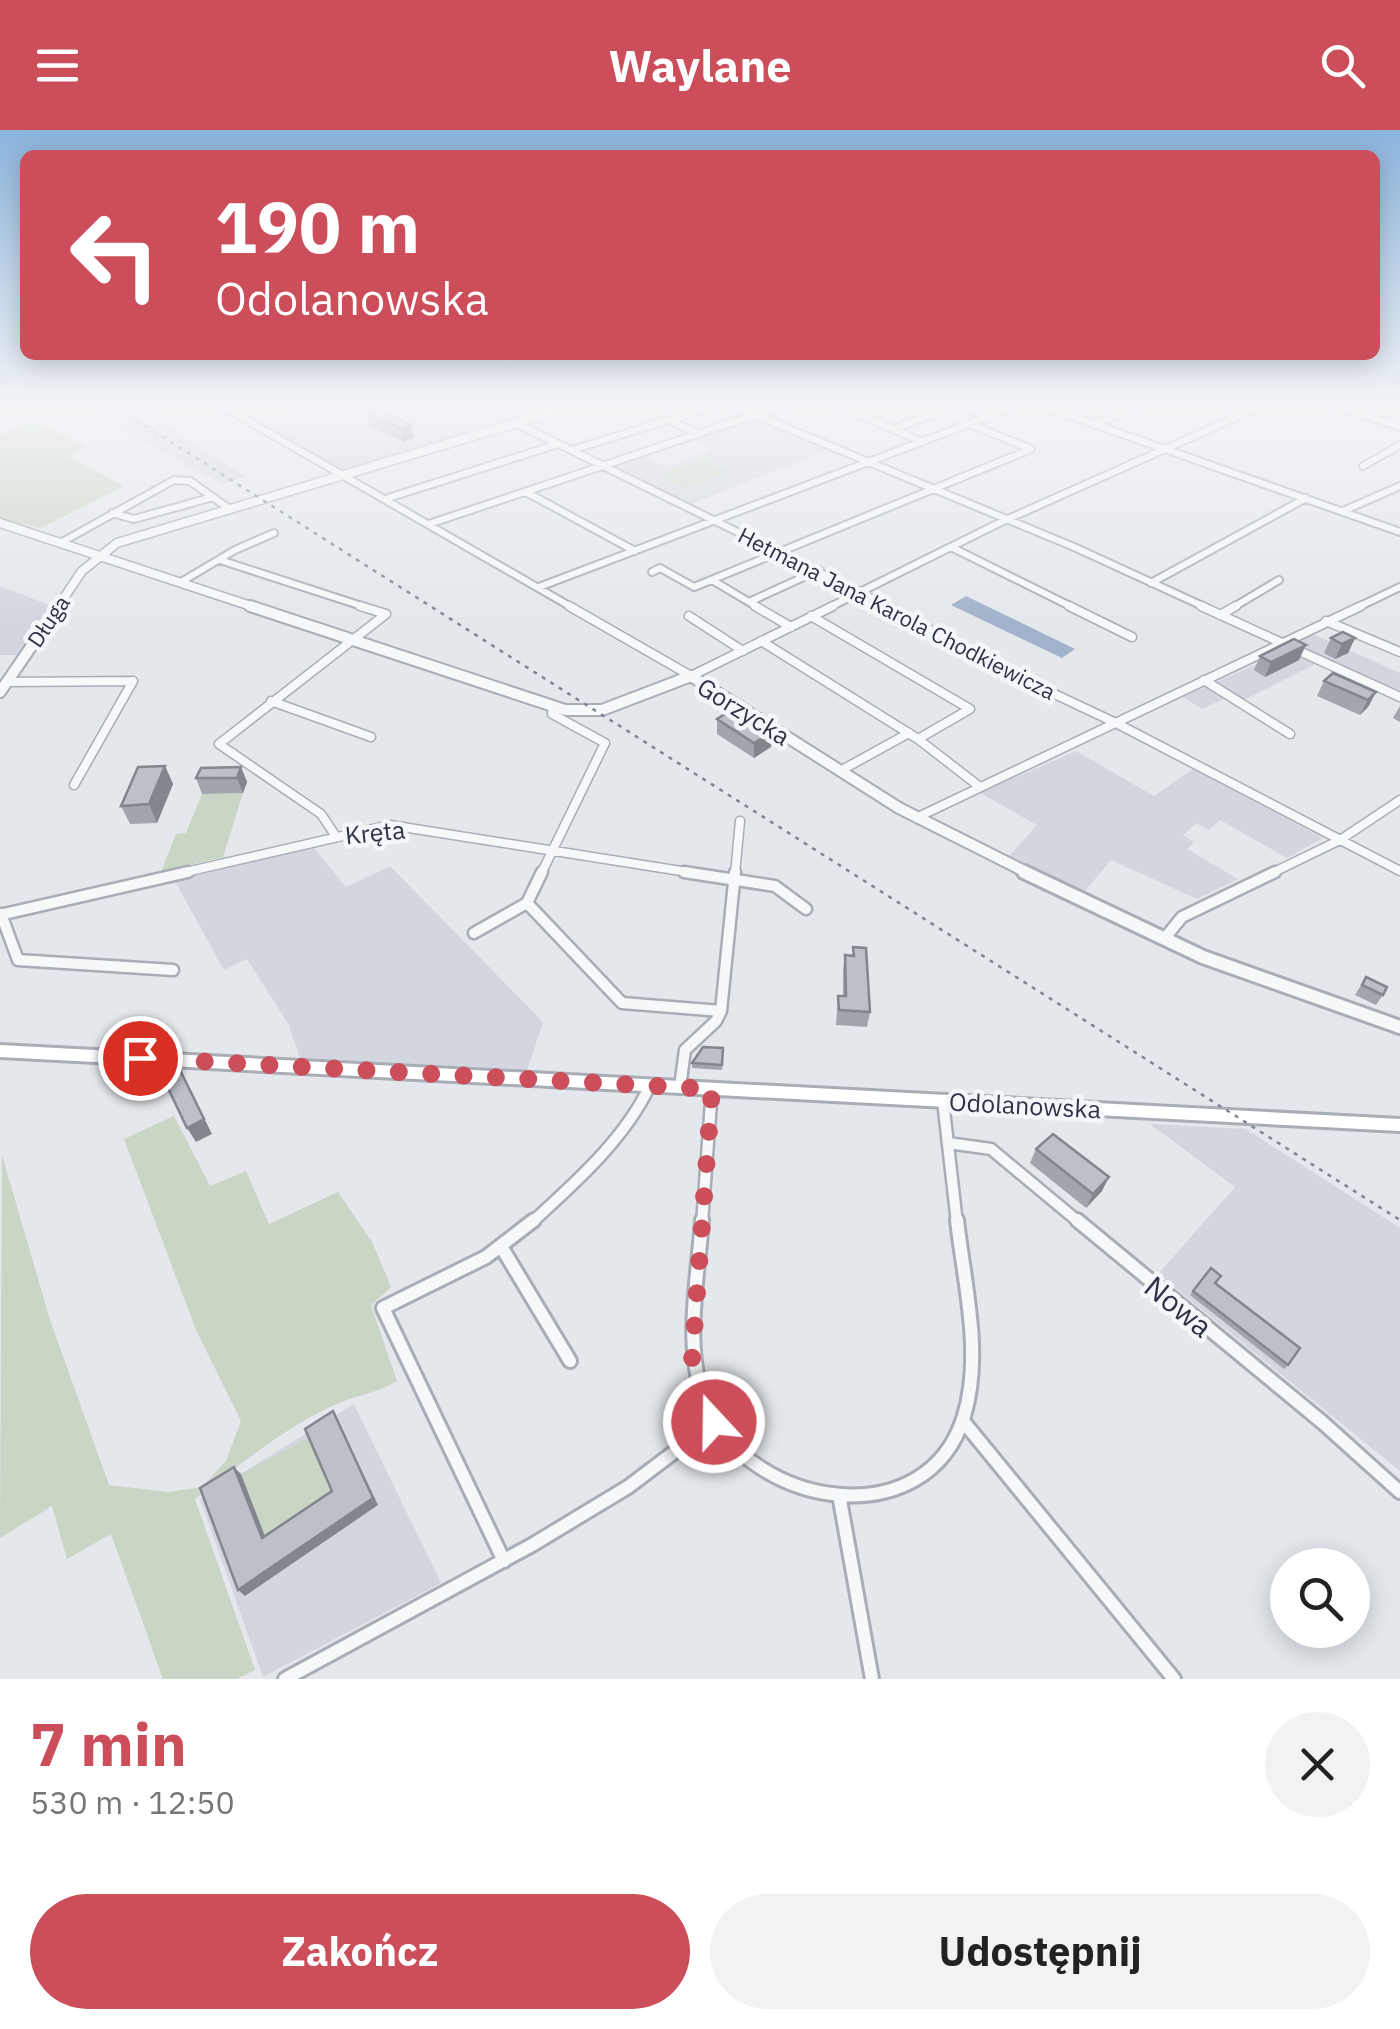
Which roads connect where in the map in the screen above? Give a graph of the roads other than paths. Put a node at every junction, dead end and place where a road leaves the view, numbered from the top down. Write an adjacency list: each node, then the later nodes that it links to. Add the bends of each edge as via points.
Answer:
1 (181, 476): 12 (street)
2 (339, 476): 19 (street)
3 (345, 476): 17 (street)
4 (455, 476): 17 (street)
5 (573, 476): 15 (street)
6 (625, 476): 23 (street, Hetmana Jana Karola Chodkiewicza)
7 (830, 476): 23 (street)
8 (902, 476): 14 (street)
9 (964, 476): 14 (street)
10 (1103, 476): 22 (street)
11 (1244, 476): 18 (street)
12 (186, 480): 16 (street); 21 (street, via 166,483)
13 (1400, 486): 20 (street)
14 (933, 489): 22 (street); 31 (street)
15 (526, 492): 25 (street); 30 (street)
16 (213, 496): 19 (street); 21 (street, via 134,520)
17 (385, 498): 25 (street)
18 (1306, 498): 20 (street); 39 (street)
19 (228, 508): 32 (street, via 133,536)
20 (1343, 511): 26 (street)
21 (112, 513): 28 (street)
22 (1007, 519): 29 (street); 39 (street)
23 (715, 520): 30 (street); 31 (street, Hetmana Jana Karola Chodkiewicza)
24 (0, 523): 28 (street, Gorzycka)
25 (429, 524): 40 (street)
26 (1400, 532)
27 (274, 534): 33 (street)
28 (62, 542): 32 (street, Gorzycka)
29 (951, 547): 42 (street); 49 (street)
30 (635, 551): 40 (street)
31 (780, 552): 34 (street, Hetmana Jana Karola Chodkiewicza); 36 (street)
32 (99, 554): 38 (street, Gorzycka); 57 (street, Długa)
33 (220, 560): 38 (street); 50 (street, via 386,614)
34 (818, 570): 42 (street, Hetmana Jana Karola Chodkiewicza); 43 (street)
35 (674, 576): 36 (street, via 694,587)
36 (712, 580): 43 (street)
37 (1279, 580): 44 (street)
38 (182, 582): 50 (street, Gorzycka)
39 (1151, 583): 44 (street)
40 (540, 586): 55 (street)
41 (1400, 587): 47 (street)
42 (861, 592): 46 (street); 61 (street, Hetmana Jana Karola Chodkiewicza)
43 (749, 602): 48 (street)
44 (1220, 615): 52 (street)
45 (689, 616): 53 (street)
46 (811, 616): 48 (street); 65 (street, via 970,709)
47 (1326, 621): 52 (street); 54 (street)
48 (790, 627): 51 (street)
49 (1132, 637)
50 (356, 640): 59 (street); 60 (street, Gorzycka)
51 (761, 641): 53 (street); 62 (street)
52 (1281, 644): 56 (street); 58 (street)
53 (743, 650): 55 (street)
54 (1400, 652)
55 (691, 676): 60 (street, Gorzycka, via 602,710); 66 (street, Gorzycka)
56 (1204, 680): 61 (street); 63 (street)
57 (3, 687): 67 (street, via 132,681)
58 (1400, 696)
59 (272, 701): 64 (street); 72 (street, via 219,744 320,814)
60 (553, 706): 74 (street, via 552,714 605,743)
61 (1116, 723): 68 (street); 73 (street)
62 (908, 733): 65 (street); 66 (street)
63 (1290, 734)
64 (372, 738)
65 (918, 739): 68 (street)
66 (840, 771): 70 (street, Gorzycka)
67 (74, 785)
68 (980, 787): 70 (street)
69 (1400, 800): 73 (street)
70 (916, 818): 81 (street, Gorzycka)
71 (740, 821): 76 (street)
72 (335, 835): 74 (street, Kręta, via 407,826); 79 (street, Kręta)
73 (1340, 840): 75 (street); 81 (street, via 1192,912)
74 (552, 850): 76 (street, Kręta); 77 (street)
75 (1400, 872)
76 (736, 880): 78 (street, Kręta, via 775,886); 83 (street)
77 (527, 902): 80 (street); 83 (street, via 622,1003)
78 (806, 909)
79 (0, 914): 82 (street, via 18,960)
80 (474, 933)
81 (1164, 939): 84 (street, Gorzycka)
82 (173, 970)
83 (721, 1011): 87 (street, via 685,1050)
84 (1400, 1027)
85 (0, 1051): 86 (main road, Odolanowska)
86 (650, 1085): 87 (main road, Odolanowska); 92 (street, via 648,1098 605,1149)
87 (680, 1087): 88 (main road, Odolanowska)
88 (712, 1089): 89 (main road, Odolanowska); 96 (street, via 692,1360)
89 (943, 1101): 90 (main road, Odolanowska); 91 (street)
90 (1400, 1125)
91 (948, 1144): 95 (street, via 974,1373); 97 (street, Nowa, via 991,1150)
92 (502, 1248): 93 (street); 94 (street)
93 (383, 1308): 99 (street)
94 (570, 1361)
95 (963, 1421): 98 (street, via 947,1451 914,1478 879,1495); 102 (street)
96 (714, 1422): 98 (street, via 771,1476); 99 (street, via 628,1487)
97 (1400, 1492)
98 (840, 1500): 101 (street)
99 (504, 1561): 100 (street)
100 (285, 1679)
101 (872, 1679)
102 (1174, 1679)

